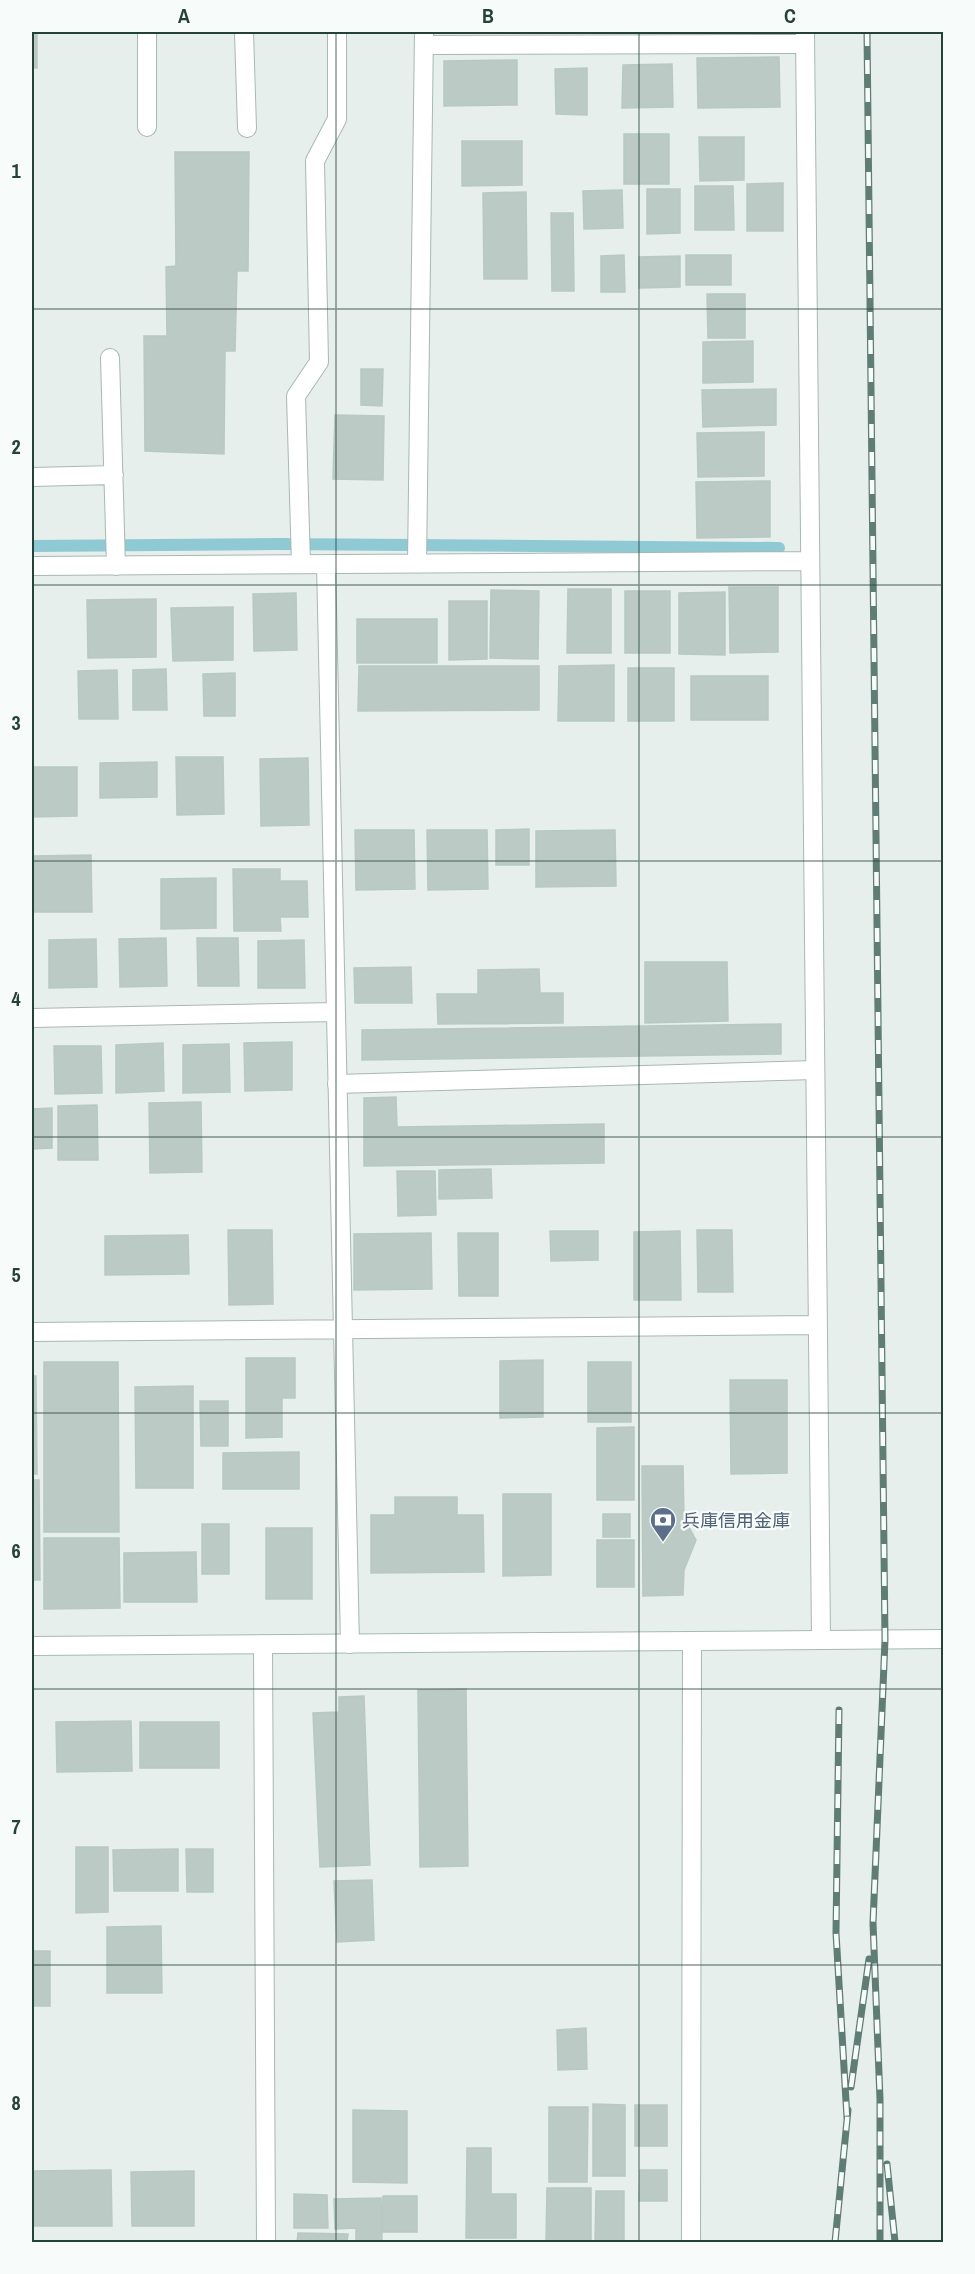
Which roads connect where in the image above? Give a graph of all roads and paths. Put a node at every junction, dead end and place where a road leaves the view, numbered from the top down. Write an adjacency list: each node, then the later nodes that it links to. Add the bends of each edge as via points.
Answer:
1 (147, 32): 6 (street)
2 (244, 32): 7 (street)
3 (337, 32): 12 (street, via 337,118 315,160 319,362 296,396)
4 (424, 38): 5 (street); 14 (street)
5 (805, 38): 11 (street)
6 (147, 127)
7 (247, 128)
8 (110, 358): 9 (street)
9 (114, 476): 10 (street); 16 (street)
10 (32, 477)
11 (810, 561): 14 (street); 19 (street)
12 (301, 564): 13 (street); 16 (street)
13 (326, 564): 14 (street); 17 (street)
14 (417, 564)
15 (32, 566): 16 (street)
16 (116, 566)
17 (336, 1012): 18 (street); 20 (street)
18 (32, 1018)
19 (815, 1070): 20 (street); 21 (street)
20 (337, 1084): 22 (street)
21 (818, 1325): 22 (street); 24 (street)
22 (343, 1330): 23 (street); 28 (street)
23 (32, 1332)
24 (821, 1638): 25 (street); 26 (street)
25 (944, 1639)
26 (692, 1642): 28 (street); 31 (street)
27 (263, 1644): 28 (street); 29 (street); 30 (street)
28 (350, 1644)
29 (32, 1646)
30 (266, 2242)
31 (691, 2242)

